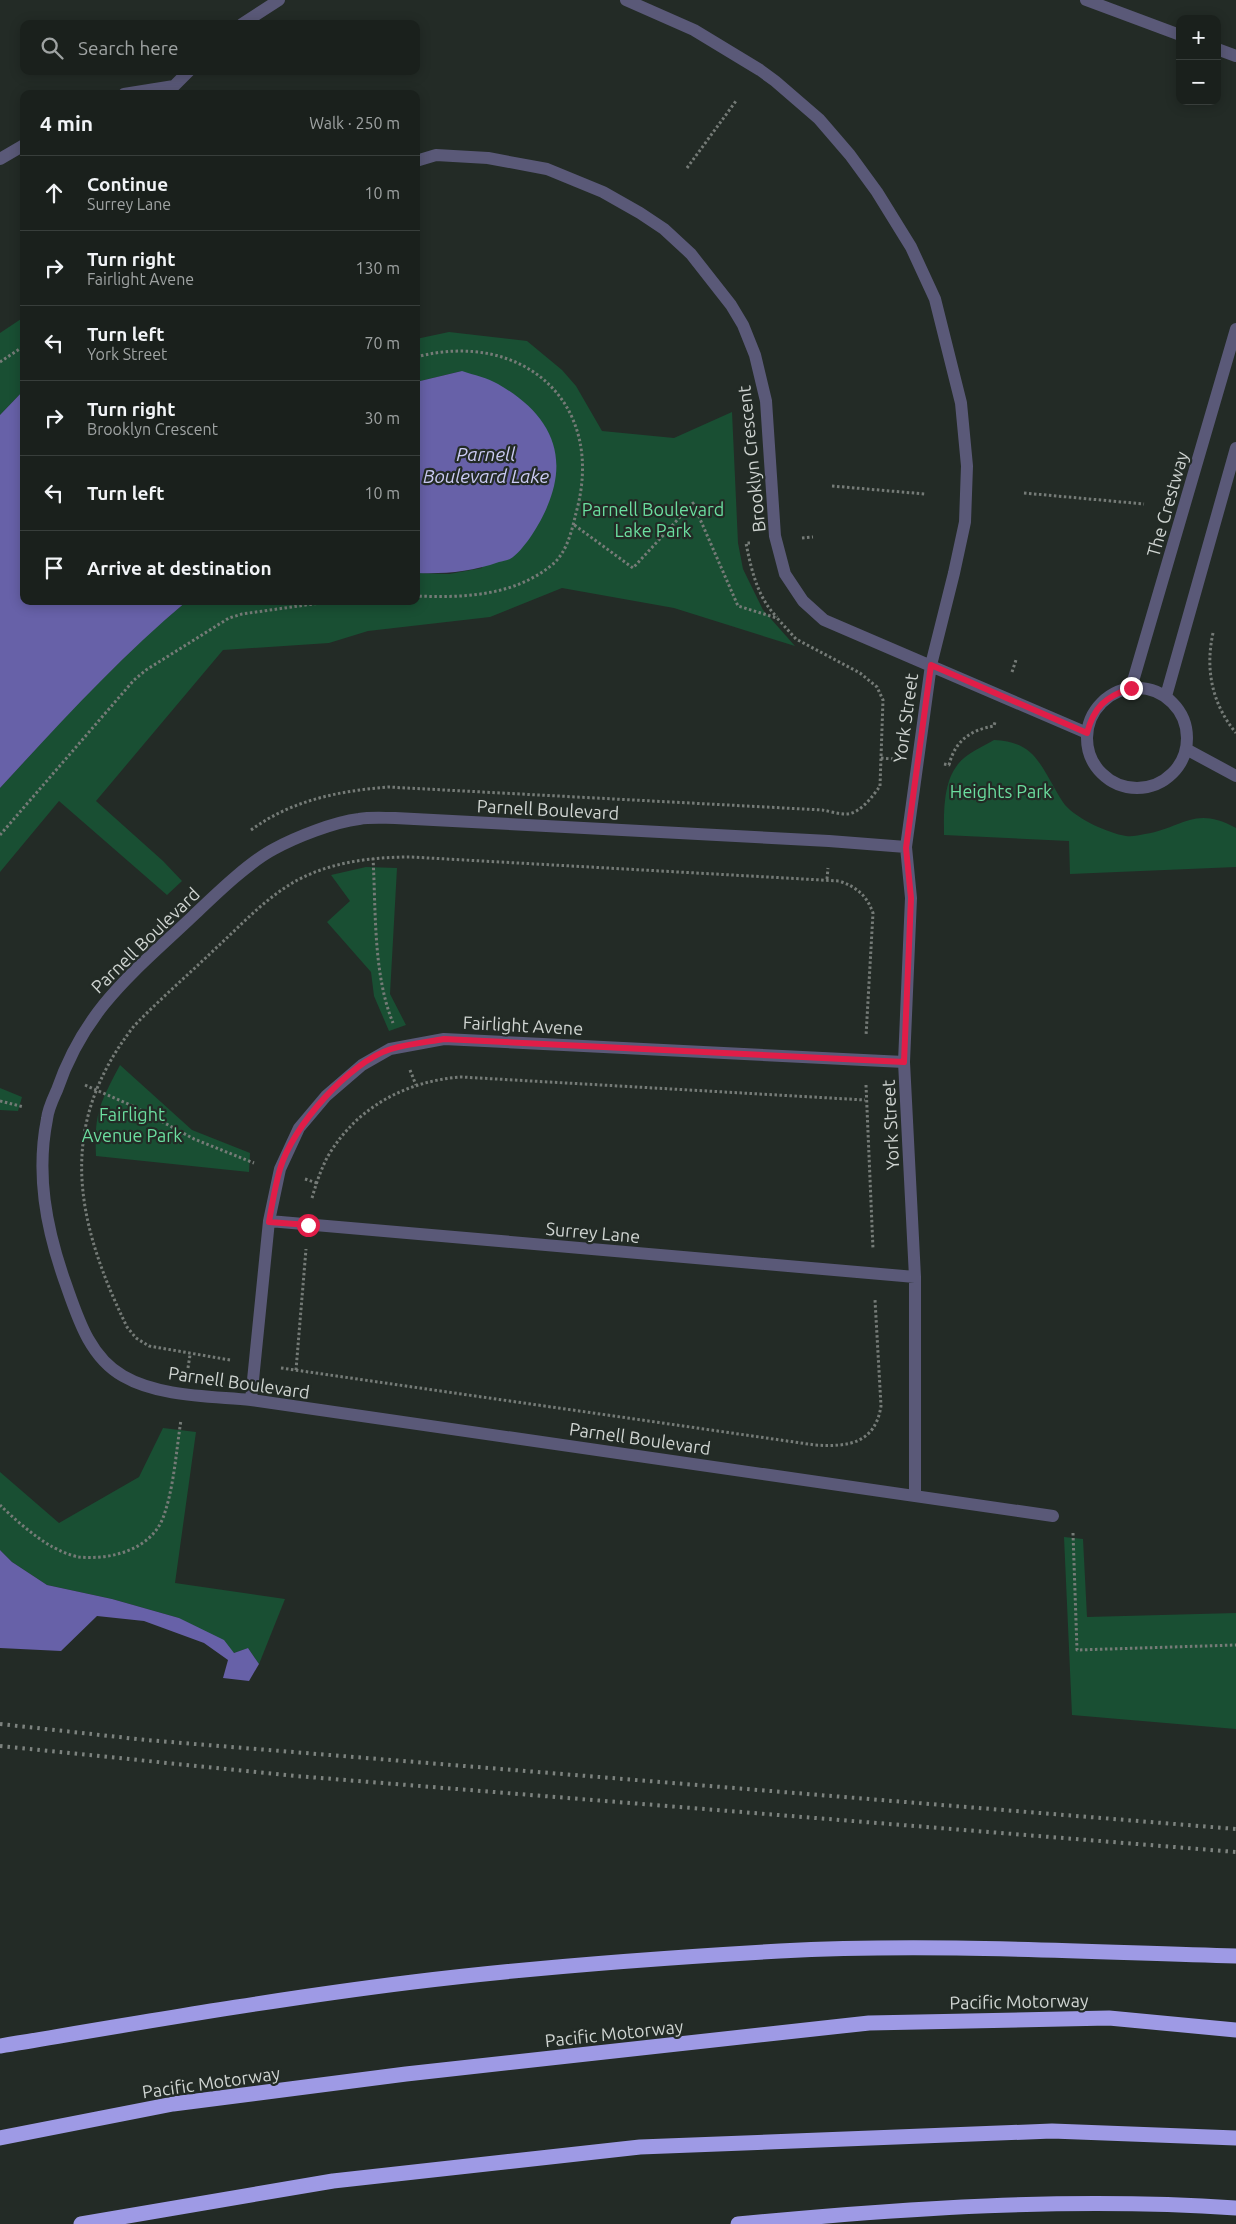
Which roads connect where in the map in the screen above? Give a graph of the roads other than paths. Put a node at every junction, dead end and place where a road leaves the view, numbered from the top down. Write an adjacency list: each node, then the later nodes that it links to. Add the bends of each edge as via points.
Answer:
1 (279, 0): 4 (street)
2 (626, 0): 15 (street, York Street, via 694,30 733,52 776,81 819,119 877,192 911,247 935,299 961,403 966,466 965,522)
3 (1086, 0): 5 (street)
4 (248, 20)
5 (1176, 34)
6 (1221, 50): 7 (street)
7 (1236, 56)
8 (187, 75): 9 (street)
9 (178, 90)
10 (20, 147): 11 (street)
11 (0, 159)
12 (420, 160): 15 (street, Brooklyn Crescent, via 436,155 488,158 547,168 603,192 640,213 664,229 691,254 731,305 755,355 766,401 775,536 785,574 803,601 824,620)
13 (1236, 329): 16 (street, The Crestway)
14 (1236, 448): 17 (street)
15 (931, 665): 18 (street, Brooklyn Crescent); 21 (street, York Street)
16 (1131, 688): 17 (street, via 1148,688); 18 (street, via 1115,693 1102,703 1092,717)
17 (1166, 696): 19 (street, via 1180,710 1187,729)
18 (1087, 733): 19 (street, via 1095,765 1106,778 1121,786 1154,785 1169,777 1180,765)
19 (1186, 749): 20 (street)
20 (1236, 776)
21 (906, 848): 22 (street, York Street, via 911,898); 25 (street, Parnell Boulevard, via 496,823 358,819 313,832 272,850 240,875 136,968 84,1029 66,1064 47,1117 42,1160 43,1200 56,1254 77,1316 96,1354 123,1376 162,1391)
22 (904, 1062): 23 (street, Fairlight Avene, via 444,1039 390,1049 362,1064 326,1096 299,1128 280,1169); 24 (street, York Street)
23 (269, 1222): 24 (street, Surrey Lane); 25 (street, Fairlight Avene)
24 (915, 1277): 26 (street, York Street)
25 (251, 1400): 26 (street, Parnell Boulevard)
26 (915, 1496): 27 (street, Parnell Boulevard)
27 (1053, 1516)
28 (1236, 1956): 30 (highway, via 924,1948 783,1951 586,1965 280,2000)
29 (1236, 2030): 31 (highway, Pacific Motorway, via 1108,2018 869,2023 406,2074 173,2104)
30 (0, 2046)
31 (0, 2138)
32 (1236, 2138): 34 (highway, via 1052,2131 640,2147 333,2181)
33 (1236, 2208): 35 (highway, via 1075,2202 847,2213)
34 (81, 2224)
35 (738, 2224)

